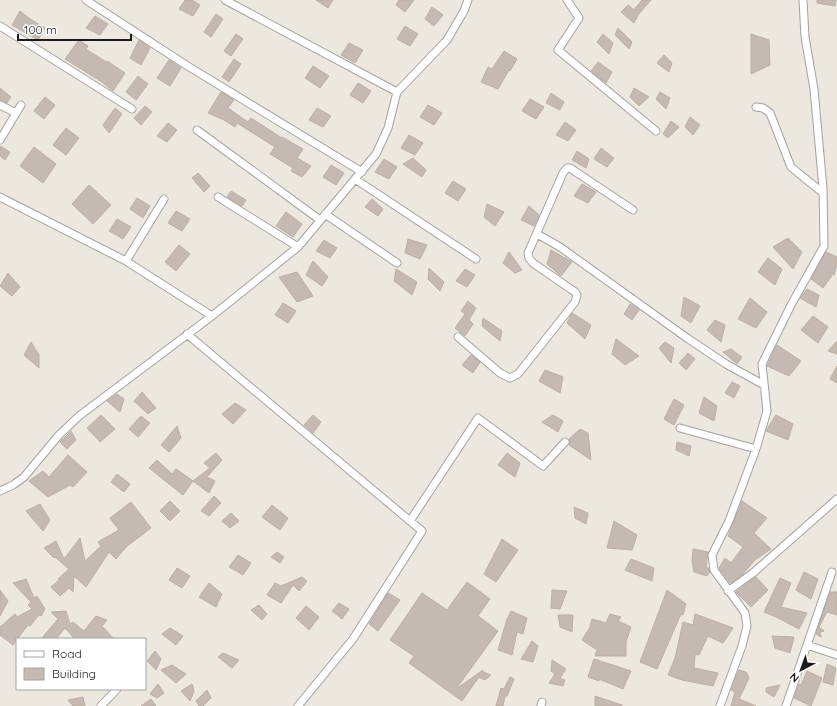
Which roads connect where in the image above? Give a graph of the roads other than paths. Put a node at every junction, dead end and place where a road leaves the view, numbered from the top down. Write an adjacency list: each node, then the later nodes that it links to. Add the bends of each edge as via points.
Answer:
1 (86, 0): 16 (street, via 186,65)
2 (225, 0): 7 (street)
3 (468, 0): 7 (street, via 447,40)
4 (567, 0): 14 (street, via 579,18 558,50)
5 (804, 0): 18 (street, via 805,37 814,89)
6 (0, 26): 11 (street)
7 (397, 92): 16 (street, via 388,128 376,154)
8 (0, 104): 12 (street)
9 (21, 104): 12 (street)
10 (756, 107): 18 (street, via 764,108 770,113 791,167)
11 (132, 109)
12 (16, 113): 15 (street)
13 (197, 130): 24 (street)
14 (656, 131)
15 (0, 140)
16 (362, 172): 17 (street)
17 (355, 179): 23 (street); 27 (street)
18 (824, 193): 33 (street, via 824,246 762,364)
19 (0, 197): 28 (street)
20 (218, 197): 26 (street)
21 (164, 199): 28 (street)
22 (633, 210): 25 (street, via 568,168 563,173)
23 (325, 214): 24 (street); 29 (street)
24 (320, 220): 26 (street)
25 (537, 234): 32 (street, via 528,253 529,258 575,292 575,302 514,377 510,378 500,373); 33 (street, via 560,247 726,364)
26 (298, 247): 30 (street)
27 (476, 259)
28 (126, 261): 30 (street)
29 (397, 263)
30 (212, 316): 31 (street)
31 (186, 334): 37 (street, via 79,416 59,435 24,477); 39 (street)
32 (458, 337)
33 (764, 385): 36 (street, via 767,411)
34 (680, 428): 36 (street)
35 (565, 442): 39 (street, via 543,466 478,418)
36 (756, 449): 41 (street, via 730,521 712,555 714,570)
37 (0, 491)
38 (837, 499): 41 (street, via 753,573)
39 (410, 521): 46 (street, via 422,531 353,639)
40 (832, 572): 42 (street)
41 (728, 591): 47 (street, via 745,613 747,626)
42 (807, 645): 43 (street); 48 (street)
43 (837, 655)
44 (115, 690): 45 (street)
45 (101, 706)
46 (298, 706)
47 (720, 706)
48 (786, 706)

